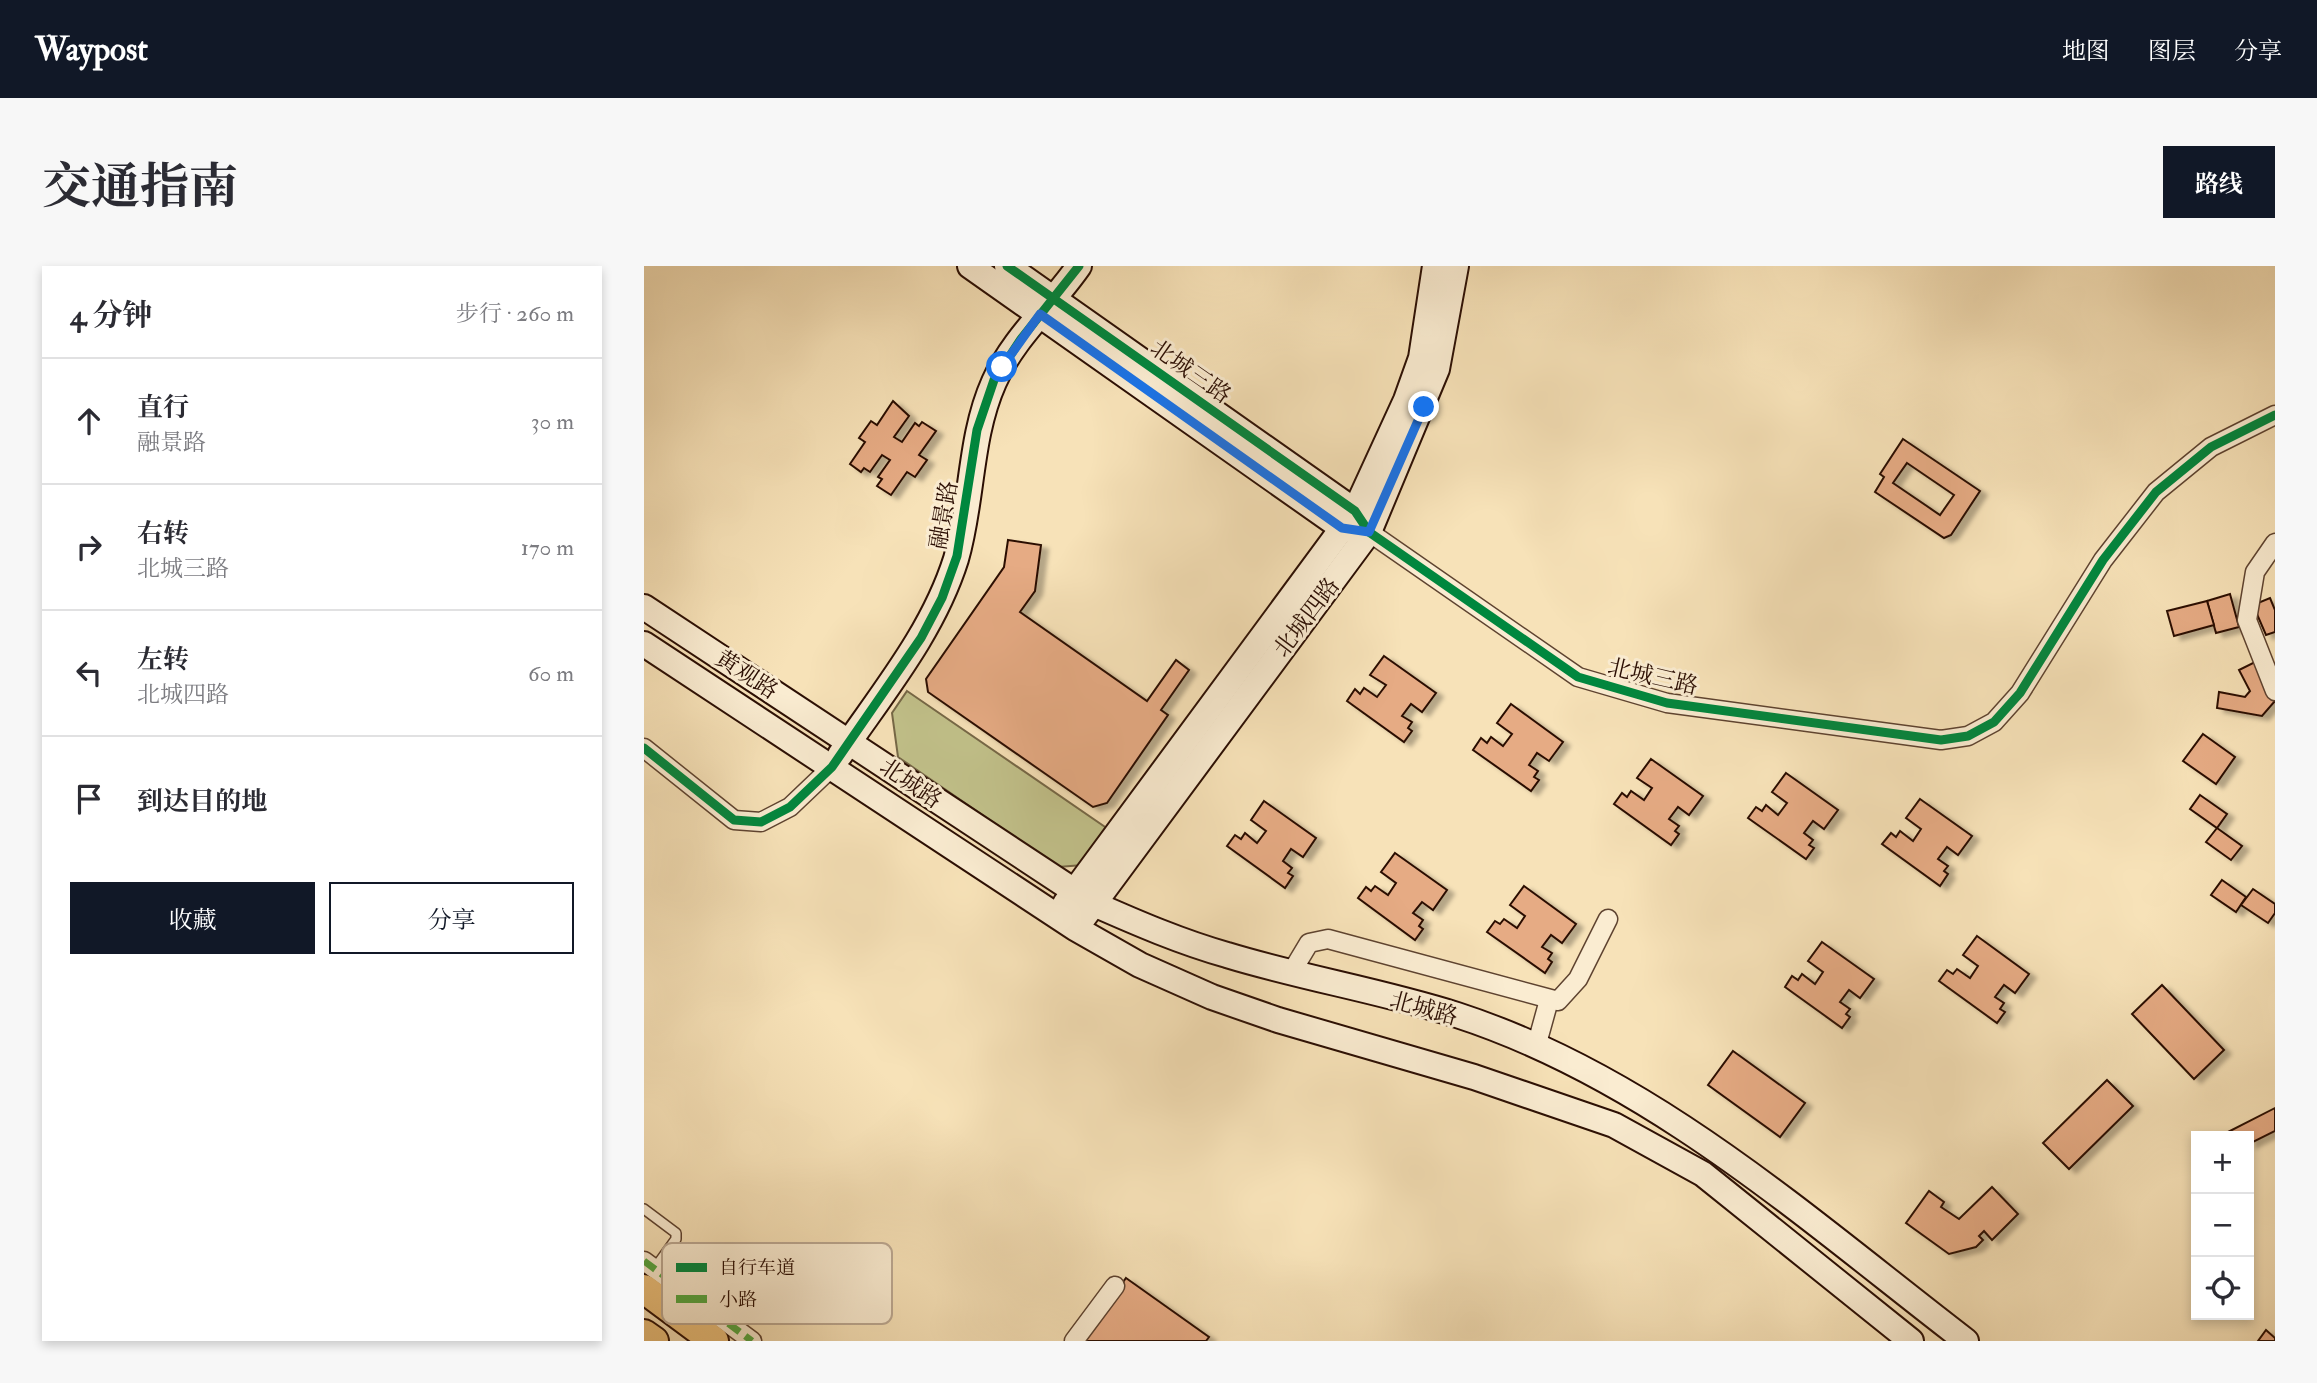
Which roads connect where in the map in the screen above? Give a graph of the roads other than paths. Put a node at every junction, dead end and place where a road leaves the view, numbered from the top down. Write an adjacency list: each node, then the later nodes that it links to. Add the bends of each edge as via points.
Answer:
1 (970, 266): 6 (main road, 北城三路)
2 (1079, 266): 6 (main road, 融景路)
3 (1435, 266): 8 (main road, 北城四路, via 1421,358)
4 (1456, 266): 9 (main road, 北城四路, via 1437,369)
5 (1019, 270): 6 (main road, 北城三路)
6 (1047, 306): 8 (main road, 北城三路); 14 (main road, 融景路, via 1002,367 988,396 957,556 942,598 921,638)
7 (2275, 415): 9 (street, 北城三路, via 2211,447 2156,492 2103,560 2020,693 1994,722 1968,736 1941,740 1667,703 1578,677)
8 (1349, 520): 9 (main road, 北城三路); 17 (main road, 北城四路)
9 (1369, 532): 17 (main road, 北城四路)
10 (2275, 543): 13 (street, via 2255,572 2247,620)
11 (644, 607): 14 (main road, 黄观路)
12 (644, 644): 16 (main road, 黄观路)
13 (2275, 691)
14 (849, 742): 16 (main road, 融景路); 17 (main road, 北城路)
15 (644, 748): 16 (street, via 734,820 761,822 790,807)
16 (832, 767): 19 (main road, 北城路)
17 (1083, 898): 19 (main road, 北城四路); 20 (main road, 北城路, via 1155,931)
18 (1608, 919): 21 (street, via 1578,979 1558,1001)
19 (1066, 922): 37 (main road, 北城路, via 1140,965 1212,997 1614,1125 1703,1174)
20 (1291, 973): 21 (street, via 1309,943 1328,939); 22 (main road, 北城路, via 1457,1015)
21 (1549, 1000): 22 (street)
22 (1536, 1047): 38 (main road, 北城路, via 1653,1107 1718,1151)
23 (644, 1209): 24 (lane, via 676,1233)
24 (673, 1243)
25 (662, 1257): 26 (lane)
26 (647, 1276): 27 (street); 29 (main road)
27 (662, 1285)
28 (1115, 1286): 36 (street)
29 (662, 1291)
30 (696, 1324): 34 (main road)
31 (725, 1324): 35 (street)
32 (644, 1334): 33 (main road)
33 (654, 1341)
34 (714, 1341)
35 (752, 1341)
36 (1074, 1341)
37 (1911, 1341)
38 (1966, 1341)

